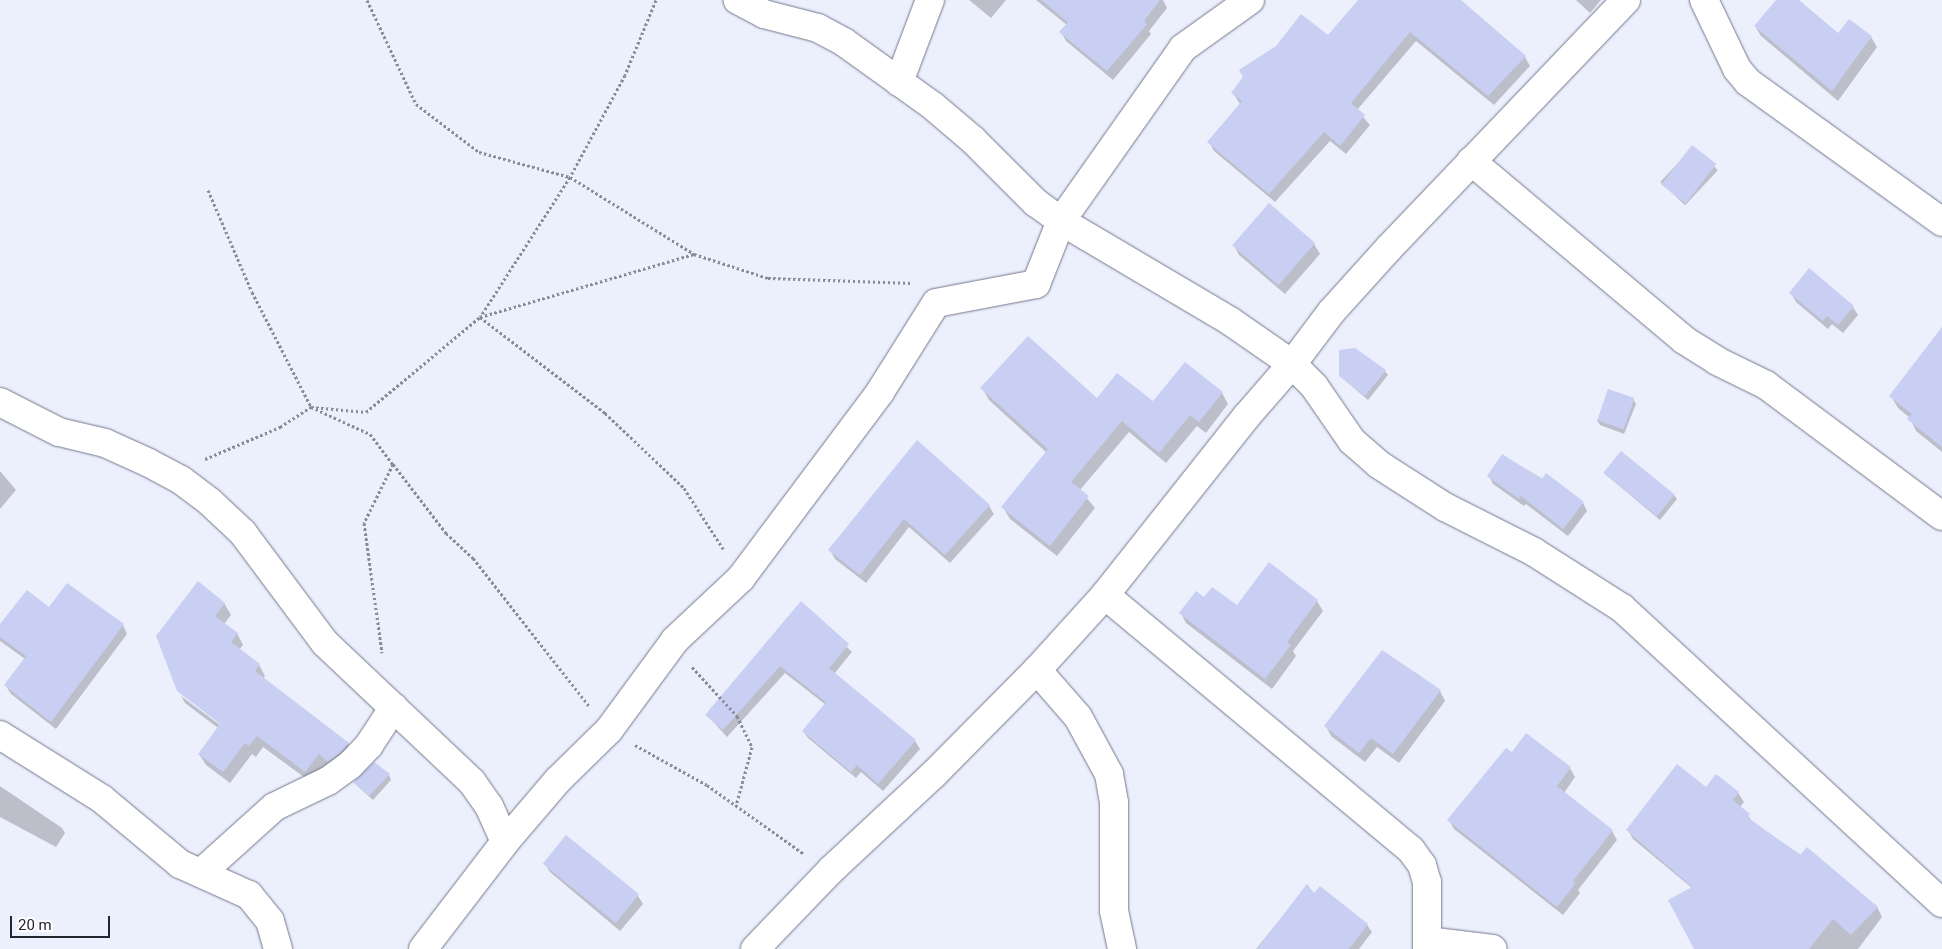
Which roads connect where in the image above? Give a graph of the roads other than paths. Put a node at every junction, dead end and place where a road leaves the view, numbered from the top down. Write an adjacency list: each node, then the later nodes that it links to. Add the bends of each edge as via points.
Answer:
1 (738, 0): 6 (street, via 764,14 818,28)
2 (930, 0): 6 (street)
3 (1250, 0): 8 (street, via 1183,48)
4 (1626, 0): 7 (street)
5 (1704, 0): 9 (street, via 1737,69 1748,82)
6 (899, 82): 8 (street, via 973,140 1036,203)
7 (1471, 161): 10 (street, via 1332,311); 12 (street, via 1684,340 1717,361 1766,384)
8 (1061, 221): 10 (street, via 1230,321); 17 (street, via 1036,284 936,303 880,392 741,578 675,640 609,730 558,780)
9 (1942, 222)
10 (1292, 364): 13 (street); 19 (street, via 1314,386 1352,441 1378,464 1445,507 1534,552 1622,608)
11 (0, 402): 15 (street, via 59,432 105,443 149,463 181,480 210,502 243,533 325,642)
12 (1942, 516)
13 (1104, 595): 14 (street); 20 (street, via 1412,850 1422,865 1427,882)
14 (1037, 670): 23 (street, via 934,774 831,870); 24 (street, via 1078,717 1109,774 1114,803 1114,911)
15 (394, 707): 17 (street, via 472,782 489,806); 18 (street, via 369,745 350,765 328,781 274,807)
16 (0, 735): 18 (street, via 102,799 180,864)
17 (505, 842): 22 (street)
18 (201, 873): 21 (street, via 249,895 259,904 270,921)
19 (1942, 903)
20 (1427, 945): 25 (street)
21 (278, 949)
22 (422, 949)
23 (755, 949)
24 (1122, 949)
25 (1493, 949)

